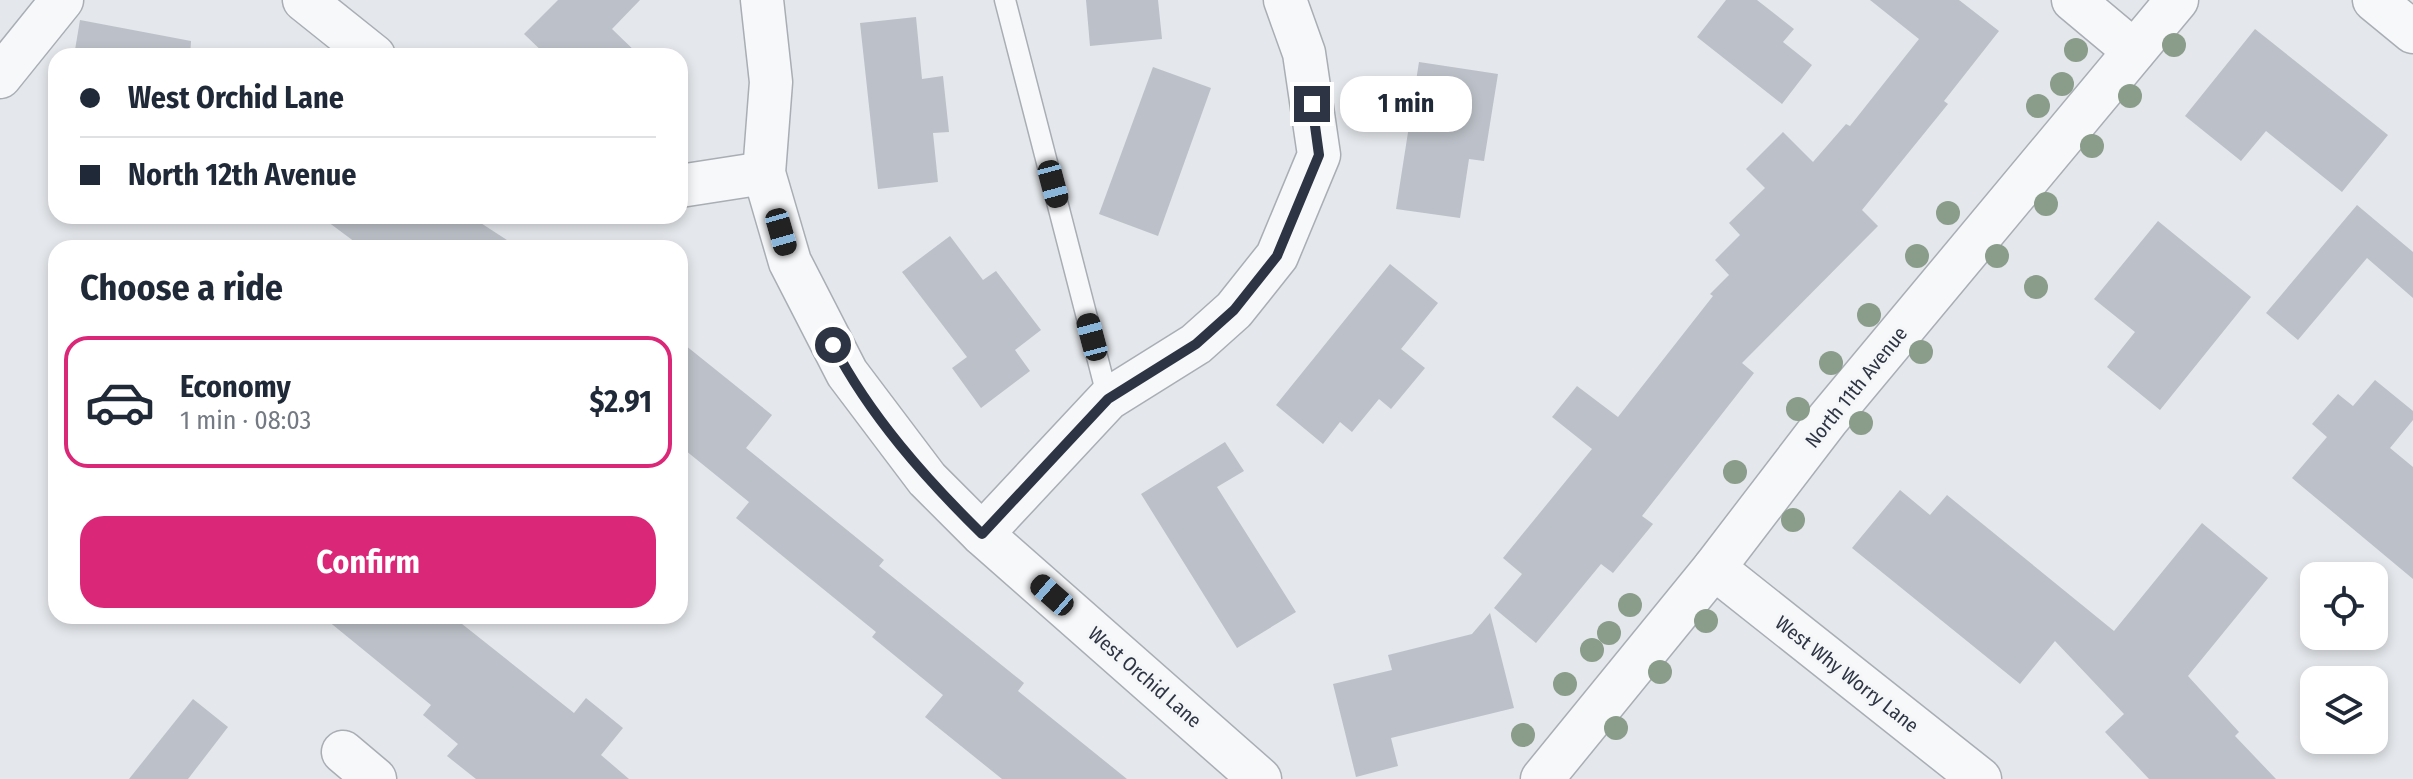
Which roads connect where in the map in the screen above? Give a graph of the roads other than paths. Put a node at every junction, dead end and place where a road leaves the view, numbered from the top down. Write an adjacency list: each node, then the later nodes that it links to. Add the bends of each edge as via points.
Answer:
1 (62, 0): 12 (street)
2 (304, 0): 10 (street)
3 (762, 0): 13 (street, via 771,82)
4 (1005, 0): 15 (lane)
5 (1285, 0): 15 (street, via 1304,53 1319,155 1277,256 1234,310 1196,344)
6 (2073, 0): 11 (street)
7 (2177, 0): 11 (street, North 11th Avenue)
8 (2374, 0): 9 (street)
9 (2413, 32)
10 (364, 48)
11 (2134, 51): 17 (street, North 11th Avenue, via 1828,419)
12 (0, 77)
13 (764, 173): 14 (street); 16 (street, West Orchid Lane, via 790,262 847,373 927,479)
14 (688, 185)
15 (1108, 399): 16 (street)
16 (982, 534): 20 (street, West Orchid Lane)
17 (1714, 568): 21 (street, North 11th Avenue); 22 (street, West Why Worry Lane)
18 (343, 752): 19 (street)
19 (375, 779)
20 (1260, 779)
21 (1542, 779)
22 (1980, 779)

